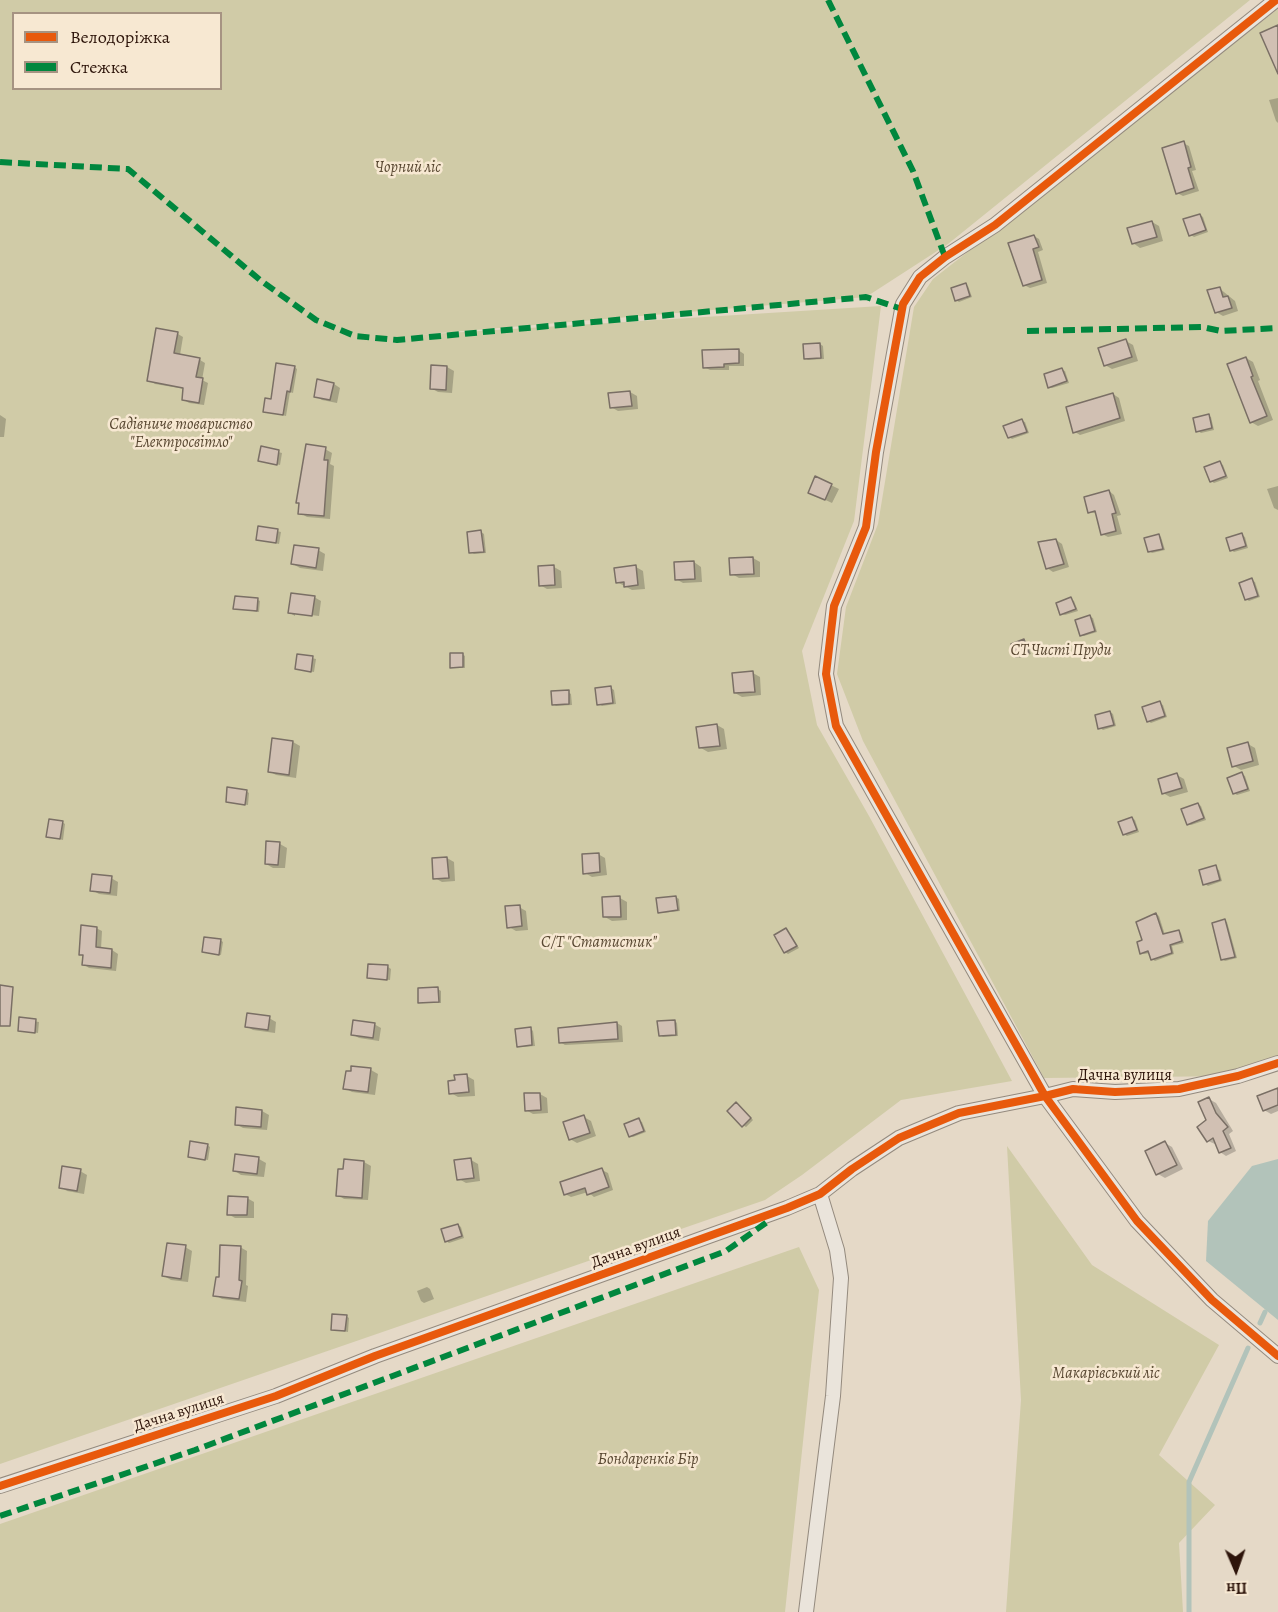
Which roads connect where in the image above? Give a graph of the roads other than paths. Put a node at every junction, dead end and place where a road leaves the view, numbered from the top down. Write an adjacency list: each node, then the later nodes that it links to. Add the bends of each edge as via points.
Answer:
1 (1276, 0): 3 (street, via 994,225 920,277 903,304 866,527 834,606 826,674 836,726)
2 (1278, 1063): 3 (street, Дачна вулиця, via 1179,1089 1073,1089)
3 (1046, 1096): 4 (street, Дачна вулиця, via 959,1113 899,1138); 5 (street, via 1137,1221 1212,1300)
4 (820, 1194): 6 (street, Дачна вулиця, via 375,1356 276,1396); 7 (street, via 841,1278 833,1396)
5 (1278, 1356)
6 (0, 1486)
7 (806, 1612)

